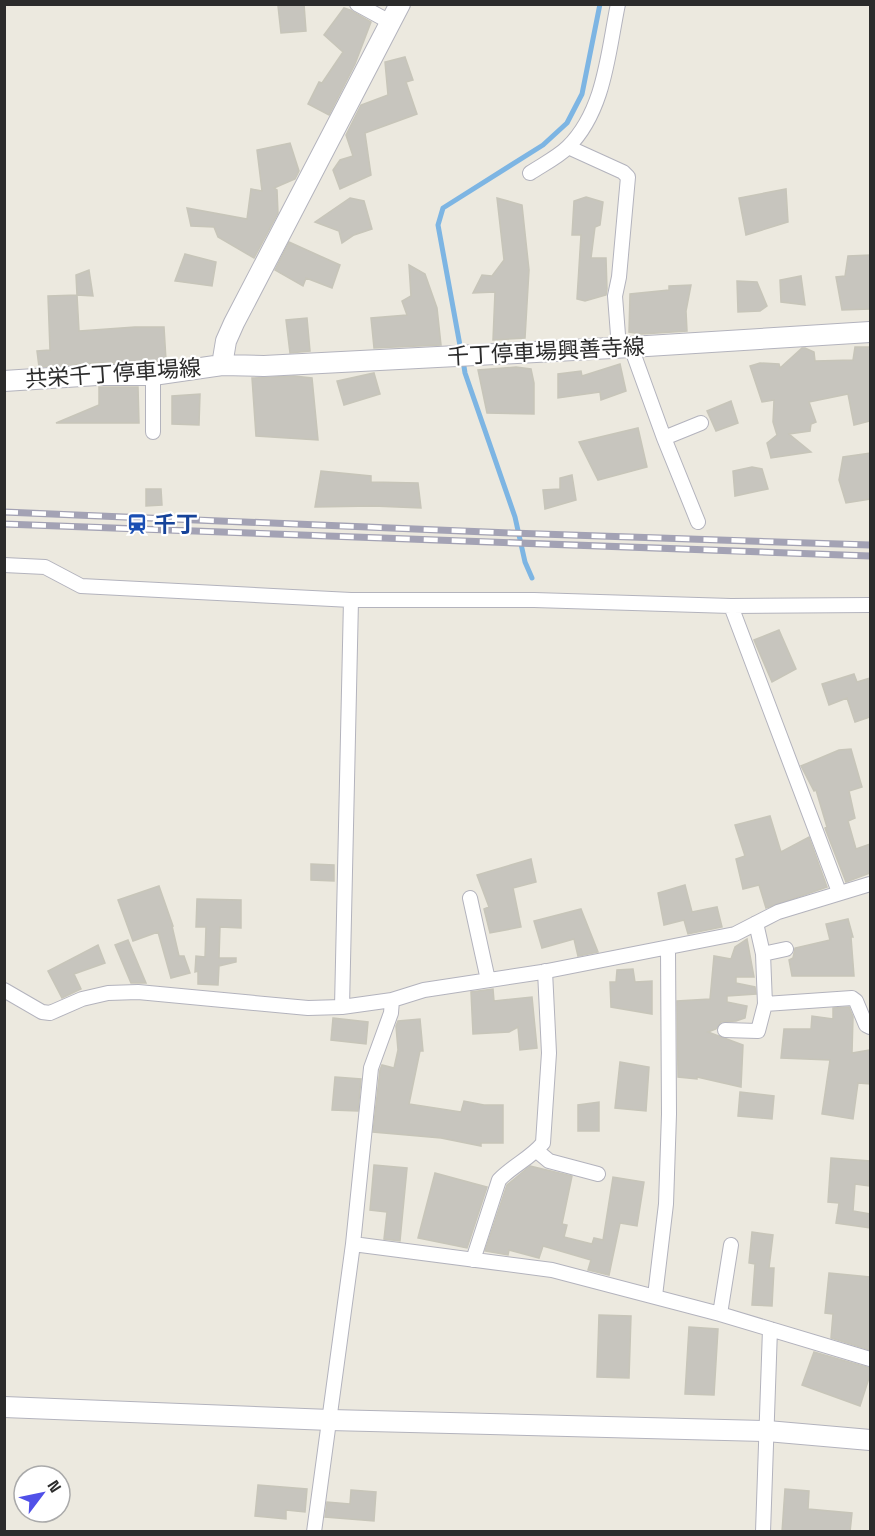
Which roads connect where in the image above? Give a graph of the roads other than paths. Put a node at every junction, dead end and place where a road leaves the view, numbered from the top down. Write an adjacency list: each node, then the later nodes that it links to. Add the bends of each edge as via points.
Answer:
1 (357, 4): 4 (street)
2 (400, 4): 4 (street)
3 (618, 4): 5 (street, via 601,88 589,120)
4 (390, 22): 9 (street, via 234,323)
5 (568, 147): 6 (street); 8 (street, via 628,177 615,296)
6 (530, 173)
7 (870, 332): 8 (street, 千丁停車場興善寺線)
8 (625, 347): 9 (street, 千丁停車場興善寺線); 14 (street)
9 (222, 365): 10 (street, 共栄千丁停車場線)
10 (153, 375): 11 (street, 共栄千丁停車場線); 13 (street)
11 (4, 381)
12 (701, 423): 14 (street)
13 (153, 432)
14 (664, 438): 15 (street)
15 (698, 522)
16 (4, 565): 17 (street, via 45,567 81,586)
17 (351, 600): 19 (street); 32 (street)
18 (870, 605): 19 (street)
19 (731, 606): 21 (street)
20 (870, 884): 21 (street)
21 (839, 892): 23 (street)
22 (470, 898): 28 (street)
23 (756, 923): 24 (street, via 735,934); 26 (street)
24 (668, 949): 27 (street); 40 (street, via 666,1204)
25 (786, 949): 26 (street)
26 (763, 954): 31 (street)
27 (545, 971): 28 (street); 35 (street, via 549,1053 543,1143)
28 (488, 980): 30 (street, via 424,990)
29 (4, 990): 32 (street, via 50,1013 82,999 138,992 308,1008)
30 (392, 1000): 32 (street); 37 (street, via 371,1068)
31 (765, 1004): 33 (street, via 852,998); 34 (street, via 758,1031)
32 (342, 1007)
33 (870, 1027)
34 (725, 1030)
35 (537, 1150): 36 (street, via 549,1161); 39 (street, via 499,1180)
36 (598, 1174)
37 (353, 1244): 39 (street); 45 (street)
38 (730, 1245): 41 (street)
39 (473, 1260): 40 (street, via 552,1270)
40 (655, 1296): 41 (street)
41 (720, 1314): 42 (street)
42 (770, 1329): 43 (street); 46 (street)
43 (870, 1359)
44 (4, 1407): 45 (street)
45 (330, 1420): 46 (street); 48 (street)
46 (767, 1431): 47 (street); 49 (street)
47 (870, 1440)
48 (314, 1532)
49 (764, 1532)

